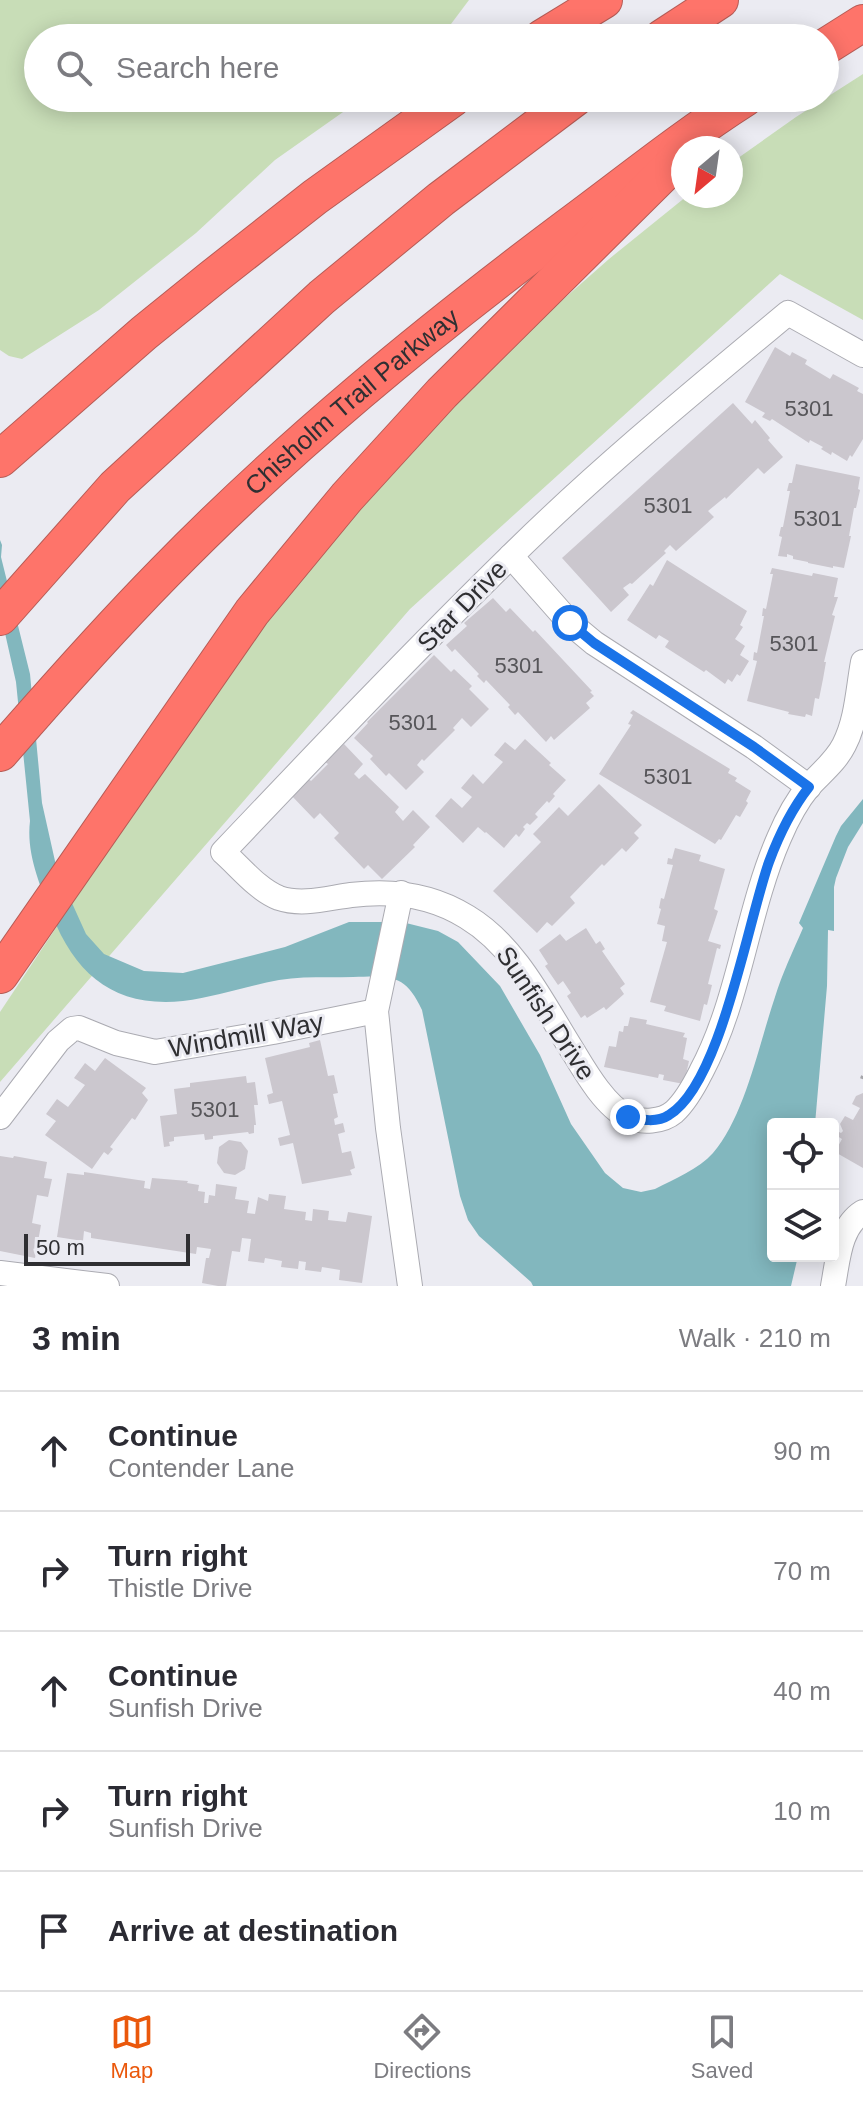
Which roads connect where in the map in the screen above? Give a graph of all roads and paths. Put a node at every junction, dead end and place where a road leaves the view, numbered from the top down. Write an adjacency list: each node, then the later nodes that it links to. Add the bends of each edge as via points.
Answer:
1 (604, 0): 4 (highway)
2 (720, 0): 5 (highway)
3 (863, 23): 6 (highway)
4 (565, 24)
5 (683, 24)
6 (839, 38)
7 (433, 112): 14 (highway, via 189,296)
8 (556, 112): 15 (highway, via 322,297)
9 (726, 112): 20 (highway, Chisholm Trail Parkway, via 442,323 338,410 155,583)
10 (728, 112): 11 (highway)
11 (702, 136)
12 (671, 166): 24 (highway, via 442,393 347,497 252,612)
13 (863, 355): 16 (lane, Star Drive, via 788,313 643,434)
14 (6, 454)
15 (115, 487): 17 (highway); 18 (highway)
16 (511, 556): 21 (lane, via 583,635); 22 (lane, Star Drive, via 223,852 264,889)
17 (0, 598)
18 (0, 617)
19 (863, 662): 21 (lane, Sunfish Drive, via 844,745)
20 (0, 753)
21 (809, 787): 23 (lane, Sunfish Drive, via 789,814 769,861 727,1010 702,1072 667,1117 641,1120 617,1109 589,1078 531,984 482,926 424,898)
22 (302, 901): 23 (lane, Sunfish Drive, via 354,894)
23 (399, 902): 25 (lane)
24 (0, 975)
25 (376, 1011): 26 (lane, Windmill Way, via 155,1052 72,1029); 31 (lane)
26 (0, 1117)
27 (863, 1212): 32 (lane, via 844,1234)
28 (0, 1273): 29 (lane)
29 (62, 1283): 30 (lane)
30 (107, 1286)
31 (410, 1286)
32 (833, 1286)

